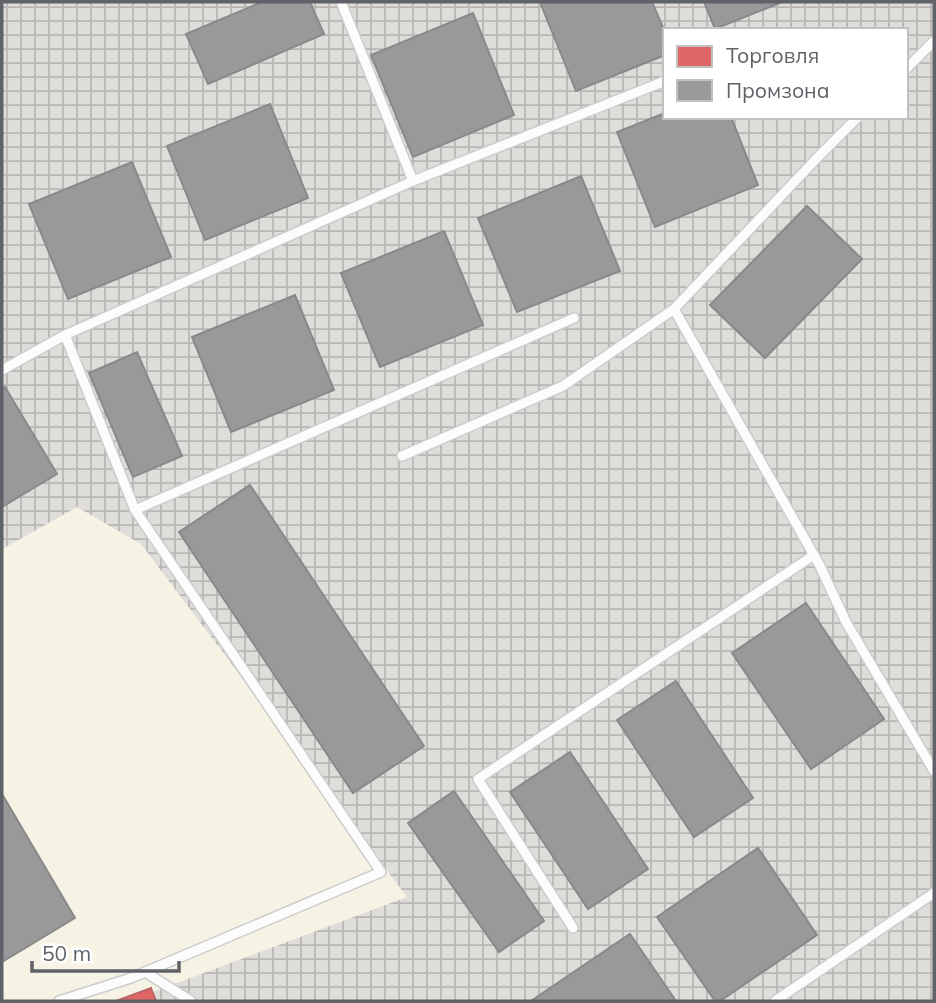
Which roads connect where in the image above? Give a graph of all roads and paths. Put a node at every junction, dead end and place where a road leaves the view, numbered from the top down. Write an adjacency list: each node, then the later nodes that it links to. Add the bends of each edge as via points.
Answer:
1 (341, 2): 6 (lane)
2 (934, 41): 3 (lane)
3 (908, 67)
4 (663, 82): 6 (lane)
5 (856, 119): 7 (lane)
6 (413, 181): 9 (lane)
7 (674, 309): 11 (lane, via 563,386); 13 (lane)
8 (575, 318): 12 (lane)
9 (65, 335): 10 (lane); 12 (lane)
10 (2, 370)
11 (402, 456)
12 (135, 510): 17 (lane, via 381,872)
13 (814, 555): 14 (lane, via 846,622); 16 (lane, via 478,779)
14 (934, 771)
15 (934, 893): 20 (lane)
16 (573, 928)
17 (145, 972): 18 (lane); 19 (lane)
18 (59, 1001)
19 (191, 1001)
20 (775, 1001)

